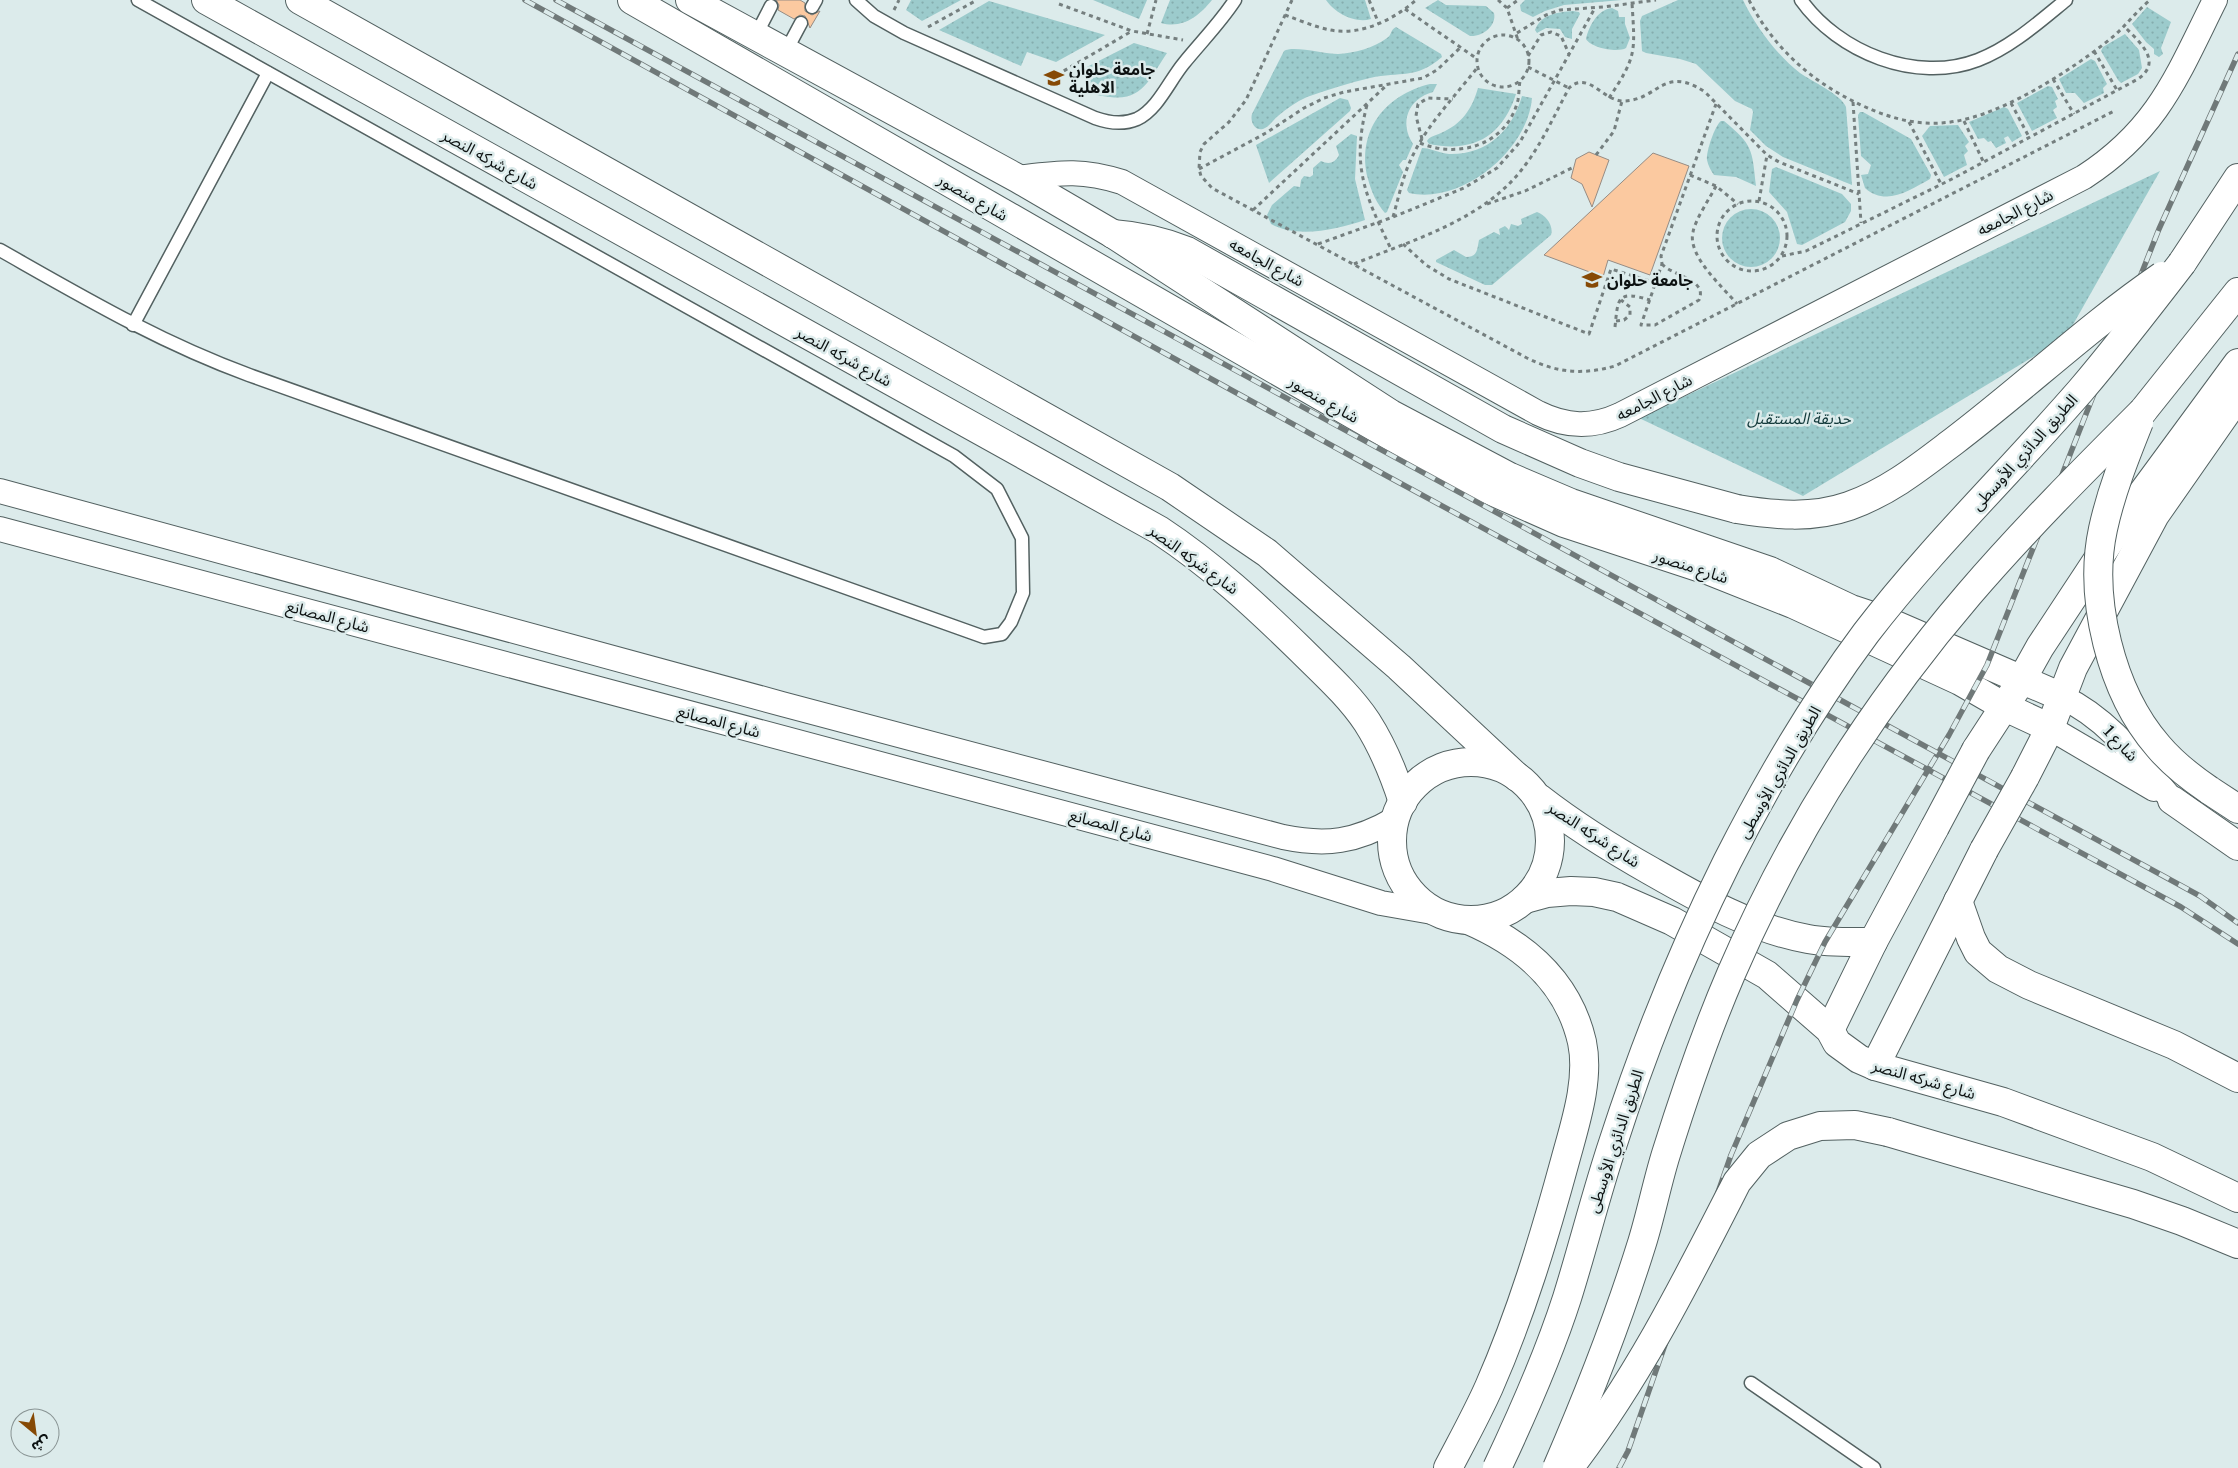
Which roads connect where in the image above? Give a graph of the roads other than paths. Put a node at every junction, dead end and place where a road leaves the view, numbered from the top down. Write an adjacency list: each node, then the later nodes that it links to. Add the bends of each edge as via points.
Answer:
1 (138, 0): 15 (lane)
2 (206, 0): 37 (main road, شارع شركه النصر, via 1159,530 1186,548 1236,587 1350,699 1382,747 1394,774)
3 (300, 0): 34 (main road, via 1170,487 1267,553 1399,667)
4 (632, 0): 31 (main road, شارع منصور, via 1469,481 1564,523 1761,590 1960,682)
5 (690, 0): 13 (main road, شارع منصور)
6 (856, 0): 7 (lane, via 886,23 1106,122 1129,122 1153,106)
7 (1235, 0)
8 (1801, 0): 9 (lane, via 1832,32 1864,52 1915,67 1930,68 1959,66 1993,54)
9 (2066, 0)
10 (2215, 0): 16 (street, شارع الجامعه, via 2157,110 2105,163 1620,415 1593,424 1565,423 1538,413 1122,182 1070,172)
11 (771, 6): 13 (lane)
12 (801, 23): 14 (lane)
13 (755, 37): 14 (main road, شارع منصور)
14 (785, 53): 16 (main road, شارع منصور)
15 (268, 73): 22 (lane); 22 (lane, via 954,456 997,490 1022,538 1023,593 1011,622 1002,634 984,637 249,375)
16 (1017, 178): 18 (main road, شارع منصور)
17 (2238, 178): 20 (main road, الطريق الدائري الأوسطى)
18 (1113, 234): 20 (main road, bridge, via 1163,241 1187,251 1503,429 1541,447 1619,477 1736,509 1773,515 1811,514 1847,507 1882,493 2009,399 2109,314); 28 (main road, شارع منصور, via 1391,414 1510,477 1578,506 1770,571 1850,609 1884,620)
19 (0, 250): 22 (lane)
20 (2182, 263): 52 (main road, الطريق الدائري الأوسطى, bridge, via 2081,390 1916,571 1818,702 1777,772 1728,862 1684,954 1646,1048 1612,1145 1566,1301 1526,1406)
21 (2238, 292): 25 (main road)
22 (133, 325)
23 (2238, 363): 28 (main road, via 2135,503)
24 (2238, 396): 29 (main road, via 2155,515 2073,668)
25 (2143, 411): 38 (main road, bridge, via 2116,480 2103,531 2098,584 2103,632 2123,688 2144,728 2180,769); 53 (main road, bridge, via 1967,595 1870,723 1818,803 1772,887 1702,1046 1615,1326)
26 (0, 491): 30 (street, شارع المصانع)
27 (0, 529): 33 (street, شارع المصانع)
28 (2021, 681): 29 (main road, شارع منصور); 31 (main road)
29 (2062, 697): 32 (main road); 36 (street, شارع 1, via 2092,714 2114,734)
30 (782, 704): 33 (street); 37 (street, شارع المصانع, via 1306,842 1354,838 1377,830)
31 (2005, 707): 32 (main road, شارع منصور); 44 (main road, bridge, via 1976,750)
32 (2050, 728): 36 (street, شارع 1); 41 (main road, bridge)
33 (772, 734): 42 (street, شارع المصانع, via 1273,869 1381,903)
34 (1517, 777): 35 (main road); 37 (main road, via 1491,765 1462,763 1434,772 1422,780)
35 (1539, 798): 40 (main road, via 1549,828 1549,852 1543,874); 44 (main road, شارع شركه النصر, via 1628,859 1731,914 1806,939)
36 (2172, 800): 39 (main road, شارع 1)
37 (1399, 810): 42 (main road, via 1392,848 1399,875 1415,898)
38 (2238, 810)
39 (2238, 846)
40 (1525, 899): 43 (main road, via 1499,915); 45 (main road, شارع شركه النصر, via 1547,893 1586,892 1617,897 1639,906 1704,938 1767,975)
41 (1958, 901): 46 (main road); 47 (main road, via 1978,952 1998,969 2028,985 2174,1045)
42 (1438, 913): 43 (main road)
43 (1468, 920): 51 (main road, via 1497,932 1520,949 1560,990 1580,1034 1584,1074 1577,1115 1535,1266 1488,1388)
44 (1873, 942): 45 (main road)
45 (1830, 1030): 46 (main road, شارع شركه النصر, via 1837,1043)
46 (1874, 1066): 48 (main road, شارع شركه النصر, via 2003,1102 2152,1157)
47 (2238, 1078)
48 (2238, 1198)
49 (2238, 1244): 54 (main road, bridge, via 2132,1204 1888,1132 1855,1125 1820,1126 1788,1136 1759,1155 1738,1182 1628,1385)
50 (1751, 1383): 55 (lane)
51 (1448, 1468)
52 (1497, 1468)
53 (1557, 1468)
54 (1569, 1468)
55 (1874, 1468)

